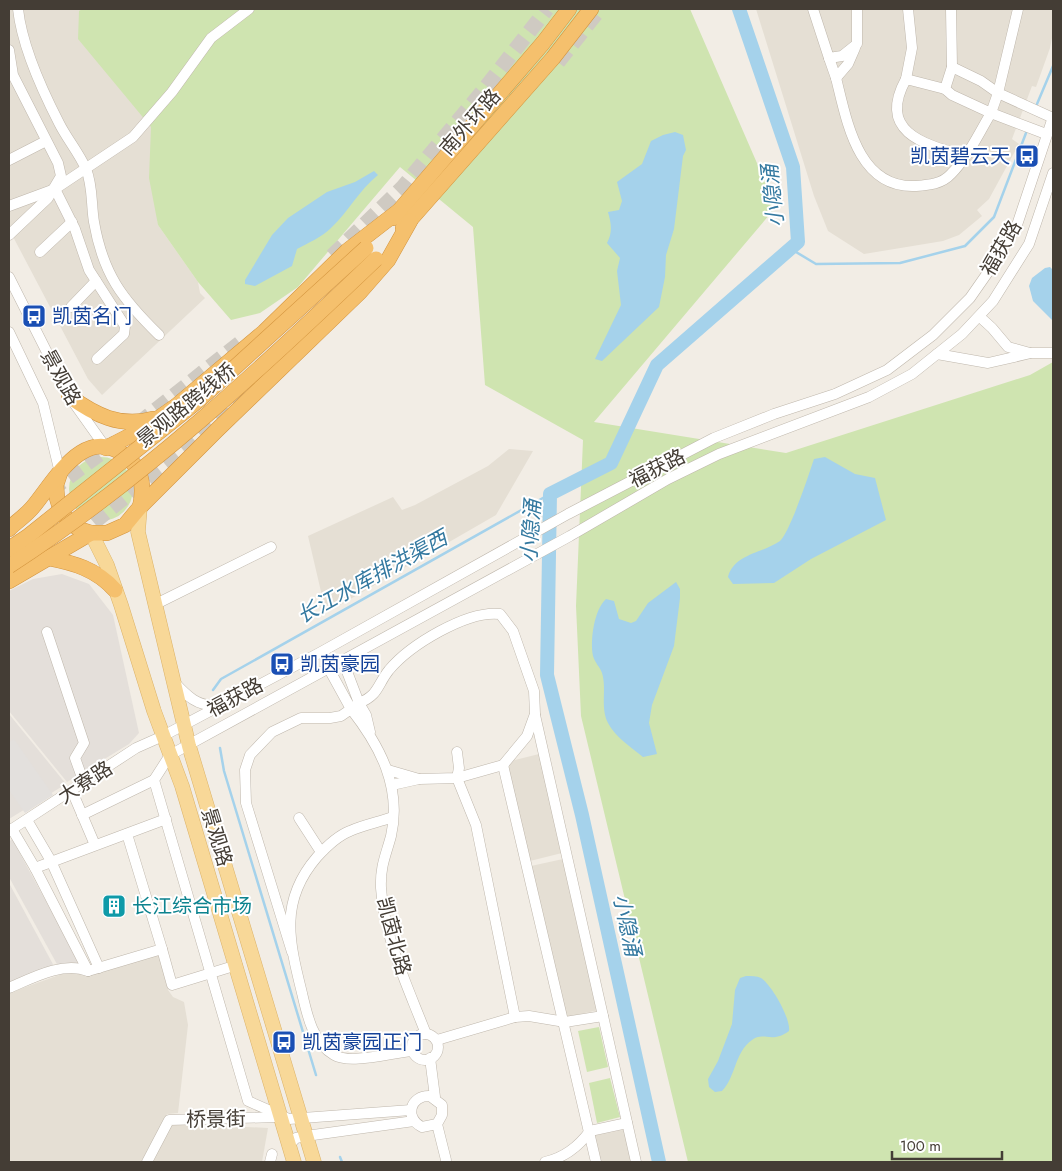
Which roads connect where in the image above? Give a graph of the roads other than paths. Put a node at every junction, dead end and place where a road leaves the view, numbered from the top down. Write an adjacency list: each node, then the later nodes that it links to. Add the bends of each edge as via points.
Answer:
1 (18, 9): 24 (street, via 34,67 60,124)
2 (249, 9): 24 (street, via 211,38 172,92 133,137)
3 (569, 9): 28 (highway, 南外环路)
4 (591, 9): 28 (highway, 南外环路, via 553,58)
5 (813, 9): 12 (street)
6 (857, 9): 10 (street)
7 (908, 9): 16 (street, via 912,48)
8 (951, 9): 13 (street)
9 (1018, 9): 18 (street)
10 (857, 44): 12 (street, via 842,56); 15 (street, via 848,64)
11 (9, 50): 14 (street)
12 (829, 58): 15 (street)
13 (952, 67): 17 (street); 18 (street)
14 (10, 76): 21 (street)
15 (836, 78): 22 (street, via 854,140 868,165 888,182 908,186 941,182)
16 (906, 79): 17 (street); 22 (street, via 895,106 905,131 923,142)
17 (945, 89): 19 (street)
18 (998, 93): 19 (street); 20 (street)
19 (991, 113): 20 (street); 22 (street)
20 (1051, 124): 63 (street, 福获路, via 1016,228 970,298 933,335 887,370 835,394 714,438 568,514)
21 (46, 141): 23 (street); 26 (street, via 60,171)
22 (965, 156)
23 (9, 160)
24 (86, 169): 26 (street); 38 (street, via 104,261 130,307)
25 (1053, 172): 36 (street, 福获路, via 1028,244)
26 (55, 189): 27 (street); 29 (street); 30 (street)
27 (9, 206)
28 (405, 216): 32 (highway, 南外环路); 44 (highway, via 347,251 264,332); 47 (highway, via 388,260 360,292)
29 (72, 222): 31 (street); 34 (street)
30 (9, 235)
31 (40, 252)
32 (371, 254): 52 (highway, 景观路跨线桥, bridge, via 199,400); 54 (highway, 景观路跨线桥, bridge, via 254,375 100,502)
33 (9, 277): 43 (street, 景观路)
34 (96, 281): 35 (street); 42 (street, via 126,330)
35 (71, 307)
36 (980, 317): 39 (street, via 1008,347); 41 (street, 福获路)
37 (9, 332): 46 (street, via 43,403)
38 (159, 335)
39 (1031, 353): 40 (street); 41 (street, via 988,363)
40 (1053, 353)
41 (937, 354): 60 (street, 福获路, via 912,374 869,397 720,454 668,479)
42 (97, 359)
43 (69, 396): 44 (highway, via 91,412 121,422); 45 (street, 景观路)
44 (159, 418): 45 (highway)
45 (106, 448): 46 (highway, via 92,448 79,453); 47 (highway, via 124,455 137,469 143,495)
46 (60, 473): 48 (highway, via 30,510); 50 (highway, via 56,485 61,511 68,521)
47 (140, 508): 50 (highway, via 126,526 115,531); 58 (main road, 景观路, via 138,532)
48 (9, 529)
49 (9, 533): 55 (highway, via 23,528 41,536 45,549)
50 (91, 533): 53 (highway); 57 (main road, 景观路)
51 (271, 547): 58 (street)
52 (9, 549)
53 (48, 558): 55 (highway); 57 (highway, via 81,566 104,578)
54 (9, 566)
55 (28, 568): 56 (highway)
56 (9, 581)
57 (115, 590): 67 (main road, 景观路)
58 (154, 606): 62 (main road, 景观路)
59 (47, 632): 76 (street, via 84,742 75,758)
60 (343, 661): 61 (street, 福获路); 64 (street)
61 (328, 669): 64 (street); 68 (street, 福获路)
62 (174, 681): 63 (street, via 188,697 202,704); 66 (main road, 景观路)
63 (221, 705): 66 (street, 福获路)
64 (355, 706): 65 (street, via 370,699 388,671 403,656 464,619 488,612 500,614 513,631 534,691); 72 (street); 91 (street, via 341,716 301,718 272,732 250,755 245,770 246,803)
65 (535, 714): 71 (street, via 527,736); 97 (street)
66 (185, 724): 67 (street, 福获路); 68 (main road, 景观路)
67 (163, 736): 70 (main road, 景观路); 76 (street, 大寮路, via 136,748)
68 (189, 746): 70 (street, 福获路); 107 (main road, 景观路)
69 (457, 752): 73 (street)
70 (170, 755): 75 (street); 92 (main road, 景观路)
71 (503, 766): 73 (street); 99 (street)
72 (388, 770): 74 (street); 77 (street, 凯茵北路)
73 (457, 778): 74 (street); 98 (street, via 476,825)
74 (419, 779): 77 (street)
75 (154, 780): 79 (street); 82 (street)
76 (84, 783): 78 (street, 大寮路)
77 (392, 785): 80 (street, 凯茵北路)
78 (72, 791): 79 (street); 83 (street, 大寮路)
79 (82, 815): 86 (street)
80 (393, 817): 87 (street, via 349,831); 100 (street, 凯茵北路, via 391,836 383,856 381,887 387,926)
81 (299, 818): 87 (street)
82 (166, 819): 85 (street); 95 (street)
83 (27, 820): 84 (street, 大寮路); 88 (street)
84 (10, 830): 89 (street)
85 (126, 834): 86 (street); 90 (street)
86 (95, 845): 88 (street)
87 (321, 852): 91 (street, via 300,881 292,902 289,918)
88 (51, 861): 89 (street); 93 (street)
89 (36, 868): 94 (street)
90 (162, 949): 93 (street); 95 (street, via 172,984)
91 (292, 952): 102 (street, via 311,1025 319,1042 335,1056 353,1058)
92 (237, 965): 95 (street); 106 (main road, 景观路)
93 (99, 968): 94 (street)
94 (88, 971): 96 (street, via 79,967 60,969)
95 (211, 973): 106 (street, via 248,1101)
96 (9, 988)
97 (603, 1016): 99 (street); 108 (street)
98 (515, 1017): 99 (street); 101 (street)
99 (565, 1022): 110 (street)
100 (426, 1034): 101 (street); 102 (street, via 415,1038)
101 (437, 1040): 103 (street, via 437,1053)
102 (413, 1051): 103 (street, via 422,1059)
103 (430, 1058): 104 (street)
104 (435, 1097): 105 (street, via 420,1097); 109 (street, via 443,1110)
105 (412, 1115): 107 (street); 109 (street, via 422,1127); 111 (street)
106 (281, 1117): 107 (street); 112 (main road, 景观路); 113 (street, 桥景街, via 169,1120)
107 (301, 1117): 111 (main road, 景观路)
108 (627, 1123): 110 (street); 119 (street)
109 (437, 1124): 116 (street)
110 (590, 1131): 117 (street, via 582,1143); 118 (street)
111 (306, 1136): 112 (street, via 296,1138); 115 (main road, 景观路)
112 (289, 1145): 114 (main road, 景观路)
113 (147, 1162)
114 (294, 1162)
115 (314, 1162)
116 (446, 1162)
117 (548, 1162)
118 (596, 1162)
119 (636, 1162)

